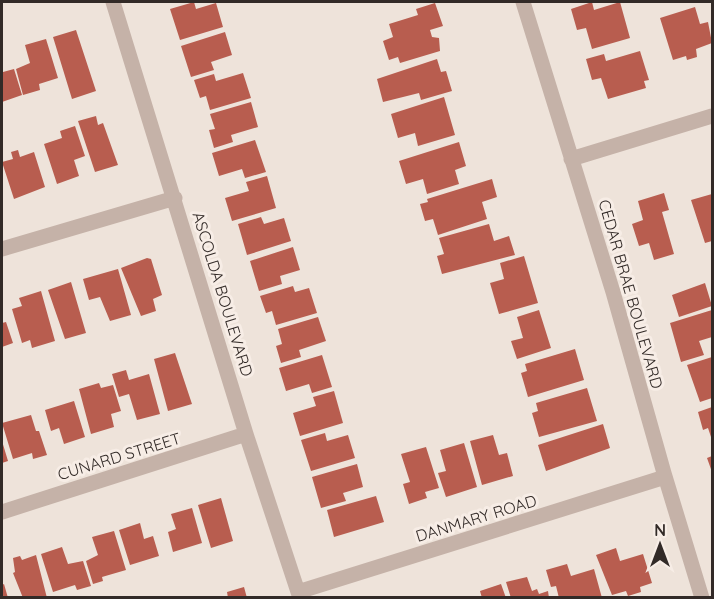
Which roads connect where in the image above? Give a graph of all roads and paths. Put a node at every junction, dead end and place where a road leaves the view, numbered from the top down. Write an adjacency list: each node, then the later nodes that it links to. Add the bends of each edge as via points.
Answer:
1 (113, 2): 5 (street, ASCOLDA BOULEVARD)
2 (523, 2): 4 (street, CEDAR BRAE BOULEVARD)
3 (712, 116): 4 (street)
4 (571, 159): 8 (street, CEDAR BRAE BOULEVARD)
5 (175, 198): 6 (street); 7 (street, ASCOLDA BOULEVARD)
6 (2, 249)
7 (246, 434): 9 (street, CUNARD STREET); 10 (street, ASCOLDA BOULEVARD)
8 (665, 477): 10 (street, DANMARY ROAD); 11 (street, CEDAR BRAE BOULEVARD)
9 (2, 512)
10 (299, 595)
11 (702, 597)

